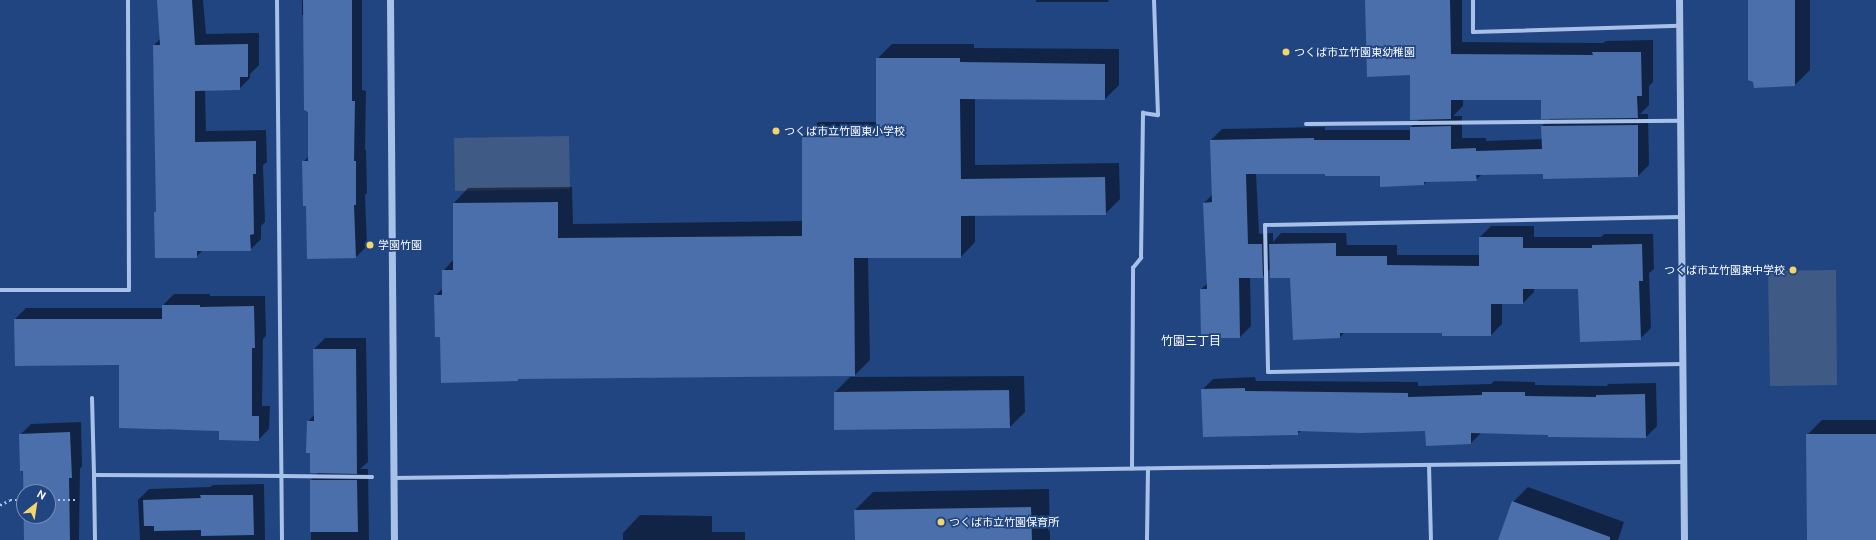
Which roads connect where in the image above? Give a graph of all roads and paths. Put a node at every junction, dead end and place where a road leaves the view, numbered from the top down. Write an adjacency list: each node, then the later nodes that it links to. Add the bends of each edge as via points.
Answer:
1 (128, 0): 11 (street, via 129,290)
2 (277, 0): 21 (street)
3 (390, 0): 23 (street)
4 (1154, 0): 17 (street, via 1158,115 1143,113 1141,258 1133,268)
5 (1473, 0): 7 (street, via 1473,32)
6 (1679, 0): 7 (street)
7 (1680, 26): 8 (street)
8 (1680, 121): 9 (street); 10 (street)
9 (1306, 124)
10 (1681, 217): 12 (street); 12 (street, via 1266,225 1268,372)
11 (0, 290)
12 (1682, 364): 14 (street)
13 (92, 398): 20 (street)
14 (1683, 462): 15 (street); 33 (street)
15 (1429, 465): 16 (street); 32 (street)
16 (1171, 468): 18 (street)
17 (1132, 469): 18 (street); 19 (street)
18 (1148, 469): 31 (street)
19 (1041, 470): 23 (street)
20 (94, 475): 21 (street); 26 (street)
21 (282, 476): 22 (street); 29 (street)
22 (372, 477)
23 (393, 478): 30 (street)
24 (16, 500): 27 (path)
25 (56, 500): 26 (path)
26 (94, 500): 28 (street)
27 (0, 505)
28 (95, 540)
29 (282, 540)
30 (394, 540)
31 (1147, 540)
32 (1431, 540)
33 (1684, 540)

